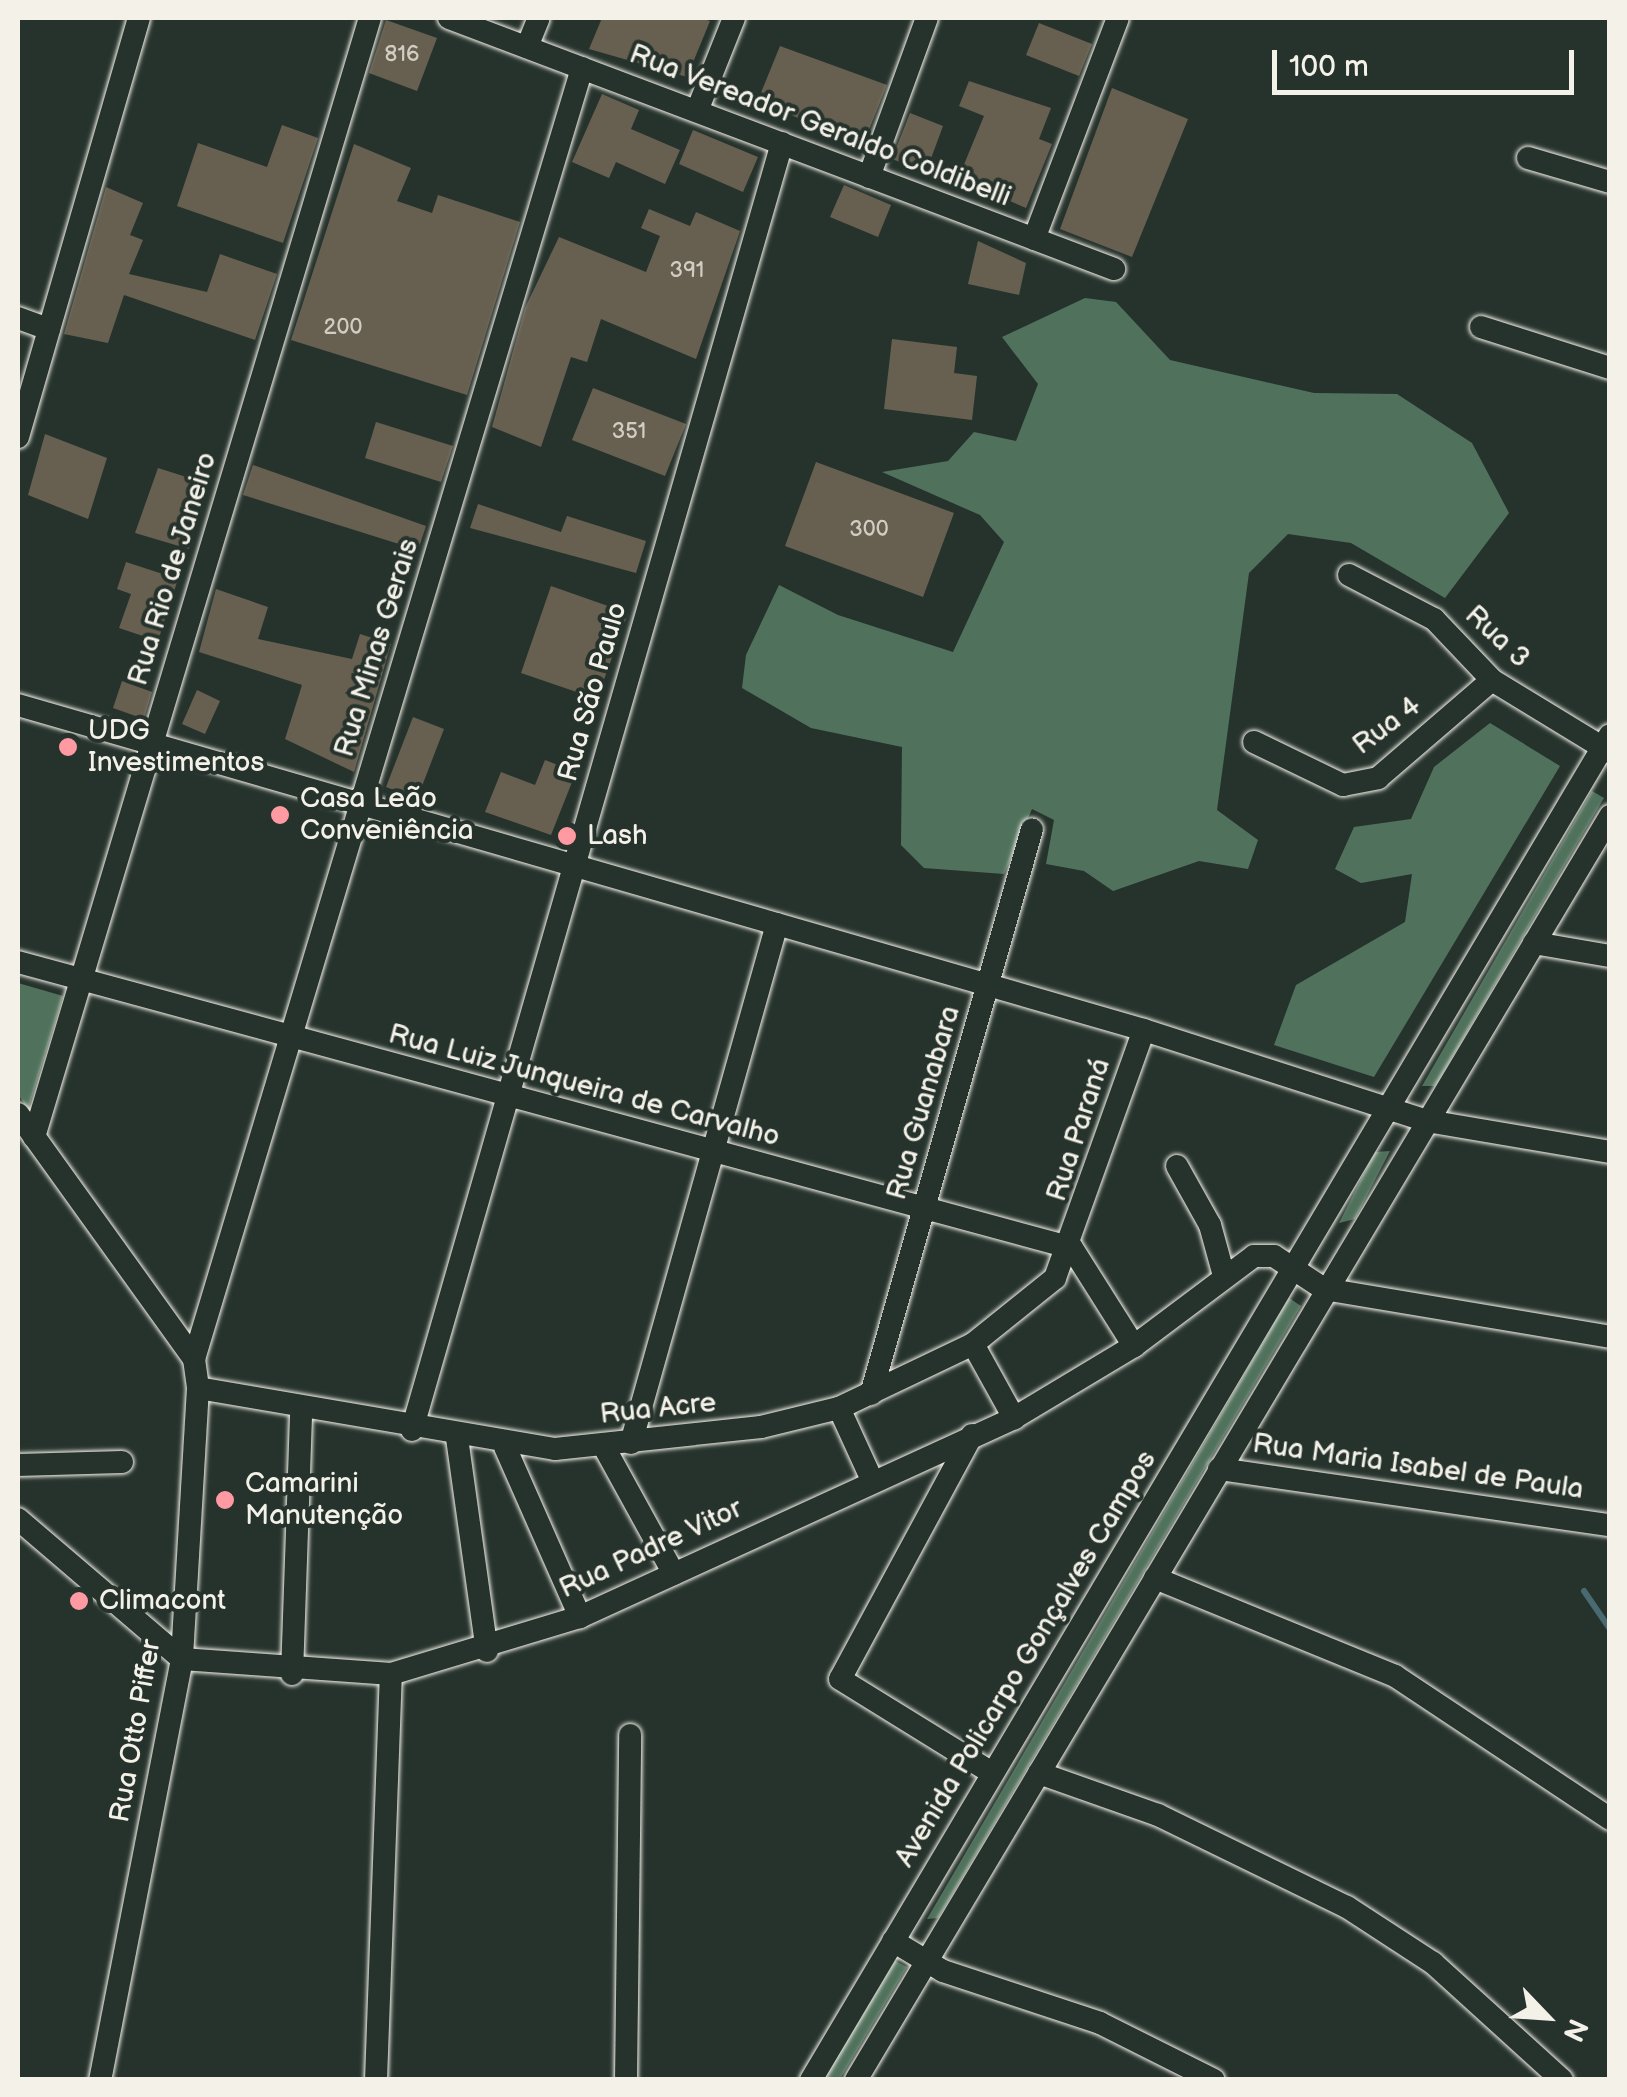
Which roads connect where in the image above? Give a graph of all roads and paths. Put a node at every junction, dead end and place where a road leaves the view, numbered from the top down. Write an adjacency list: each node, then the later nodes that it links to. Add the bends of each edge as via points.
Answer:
1 (139, 18): 19 (street)
2 (370, 18): 26 (street, Rua Rio de Janeiro)
3 (448, 18): 8 (street, Rua Vereador Geraldo Coldibelli)
4 (538, 18): 8 (street)
5 (734, 18): 10 (street)
6 (927, 18): 13 (street)
7 (1118, 18): 15 (street)
8 (527, 47): 9 (street, Rua Vereador Geraldo Coldibelli)
9 (582, 68): 10 (street, Rua Vereador Geraldo Coldibelli); 28 (street, Rua Minas Gerais)
10 (697, 112): 11 (street, Rua Vereador Geraldo Coldibelli)
11 (782, 144): 13 (street, Rua Vereador Geraldo Coldibelli); 31 (street, Rua São Paulo)
12 (1528, 158): 14 (street)
13 (869, 176): 15 (street, Rua Vereador Geraldo Coldibelli)
14 (1610, 182)
15 (1034, 239): 16 (street, Rua Vereador Geraldo Coldibelli)
16 (1114, 269)
17 (18, 318): 19 (street)
18 (1481, 328): 20 (street)
19 (49, 329): 21 (street)
20 (1610, 368)
21 (18, 437)
22 (1349, 575): 23 (street, Rua 3, via 1434,619)
23 (1492, 680): 25 (street, Rua 4, via 1378,778 1343,784); 27 (street, Rua 3)
24 (18, 705): 26 (street)
25 (1254, 742)
26 (152, 744): 28 (street); 36 (street, Rua Rio de Janeiro)
27 (1607, 745): 41 (street, Avenida Policarpo Gonçalves Campos)
28 (361, 804): 31 (street); 39 (street, Rua Minas Gerais)
29 (1610, 816): 33 (street)
30 (1032, 828): 37 (street, Rua Guanabara)
31 (574, 866): 32 (street); 40 (street, Rua São Paulo)
32 (777, 924): 37 (street); 45 (street)
33 (1534, 943): 34 (street); 43 (street)
34 (1610, 956)
35 (18, 962): 36 (street, Rua Luiz Junqueira de Carvalho)
36 (82, 981): 39 (street, Rua Luiz Junqueira de Carvalho); 44 (street, Rua Rio de Janeiro)
37 (990, 986): 38 (street); 48 (street, Rua Guanabara)
38 (1144, 1030): 41 (street); 49 (street, Rua Paraná)
39 (290, 1038): 40 (street, Rua Luiz Junqueira de Carvalho); 56 (street, Rua Minas Gerais)
40 (508, 1096): 45 (street, Rua Luiz Junqueira de Carvalho); 62 (street, Rua São Paulo)
41 (1390, 1103): 43 (street); 50 (street, Avenida Policarpo Gonçalves Campos)
42 (18, 1114): 44 (street)
43 (1427, 1122): 46 (street); 52 (street)
44 (34, 1137): 56 (street)
45 (713, 1152): 48 (street, Rua Luiz Junqueira de Carvalho); 65 (street)
46 (1610, 1152)
47 (1177, 1166): 51 (street, via 1210,1225)
48 (925, 1209): 49 (street, Rua Luiz Junqueira de Carvalho); 58 (street, Rua Guanabara)
49 (1072, 1248): 54 (street, Rua Acre, via 1026,1306); 55 (street)
50 (1292, 1268): 51 (street, Rua Padre Vitor, via 1266,1254); 52 (street); 82 (street, Avenida Policarpo Gonçalves Campos)
51 (1224, 1276): 55 (street, Rua Padre Vitor)
52 (1324, 1289): 53 (street); 70 (street)
53 (1610, 1337)
54 (973, 1344): 58 (street, Rua Acre); 61 (street)
55 (1134, 1346): 61 (street, Rua Padre Vitor)
56 (194, 1359): 57 (street, Rua Otto Piffer)
57 (198, 1388): 60 (street, Rua Acre); 78 (street, Rua Otto Piffer)
58 (871, 1394): 59 (street, Rua Acre)
59 (839, 1408): 65 (street, Rua Acre); 71 (street)
60 (301, 1410): 62 (street, Rua Acre); 79 (street)
61 (1014, 1418): 63 (street, Rua Padre Vitor)
62 (412, 1430): 64 (street, Rua Acre)
63 (972, 1435): 71 (street, Rua Padre Vitor); 82 (street, via 840,1679)
64 (457, 1438): 67 (street, Rua Acre); 77 (street)
65 (631, 1443): 66 (street, Rua Acre)
66 (603, 1445): 67 (street, Rua Acre); 74 (street)
67 (505, 1447): 76 (street)
68 (122, 1462): 69 (street)
69 (18, 1465)
70 (1219, 1469): 73 (street, Rua Maria Isabel de Paula); 75 (street)
71 (870, 1478): 74 (street, Rua Padre Vitor)
72 (18, 1519): 78 (street)
73 (1610, 1524)
74 (674, 1574): 76 (street, Rua Padre Vitor)
75 (1154, 1578): 83 (street); 84 (street, via 1395,1676)
76 (580, 1617): 77 (street, Rua Padre Vitor)
77 (486, 1651): 80 (street, Rua Padre Vitor)
78 (182, 1659): 79 (street, Rua Padre Vitor); 87 (street, Rua Otto Piffer)
79 (292, 1674): 80 (street, Rua Padre Vitor)
80 (391, 1674): 88 (street)
81 (630, 1736): 89 (street)
82 (992, 1773): 85 (street, Avenida Policarpo Gonçalves Campos)
83 (1038, 1774): 86 (street); 93 (street, via 1158,1814 1347,1907 1433,1963)
84 (1610, 1819)
85 (893, 1941): 86 (street); 90 (street, Avenida Policarpo Gonçalves Campos)
86 (926, 1961): 91 (street); 92 (street, via 1100,2023)
87 (100, 2080)
88 (376, 2080)
89 (626, 2080)
90 (810, 2080)
91 (856, 2080)
92 (1214, 2080)
93 (1562, 2080)

